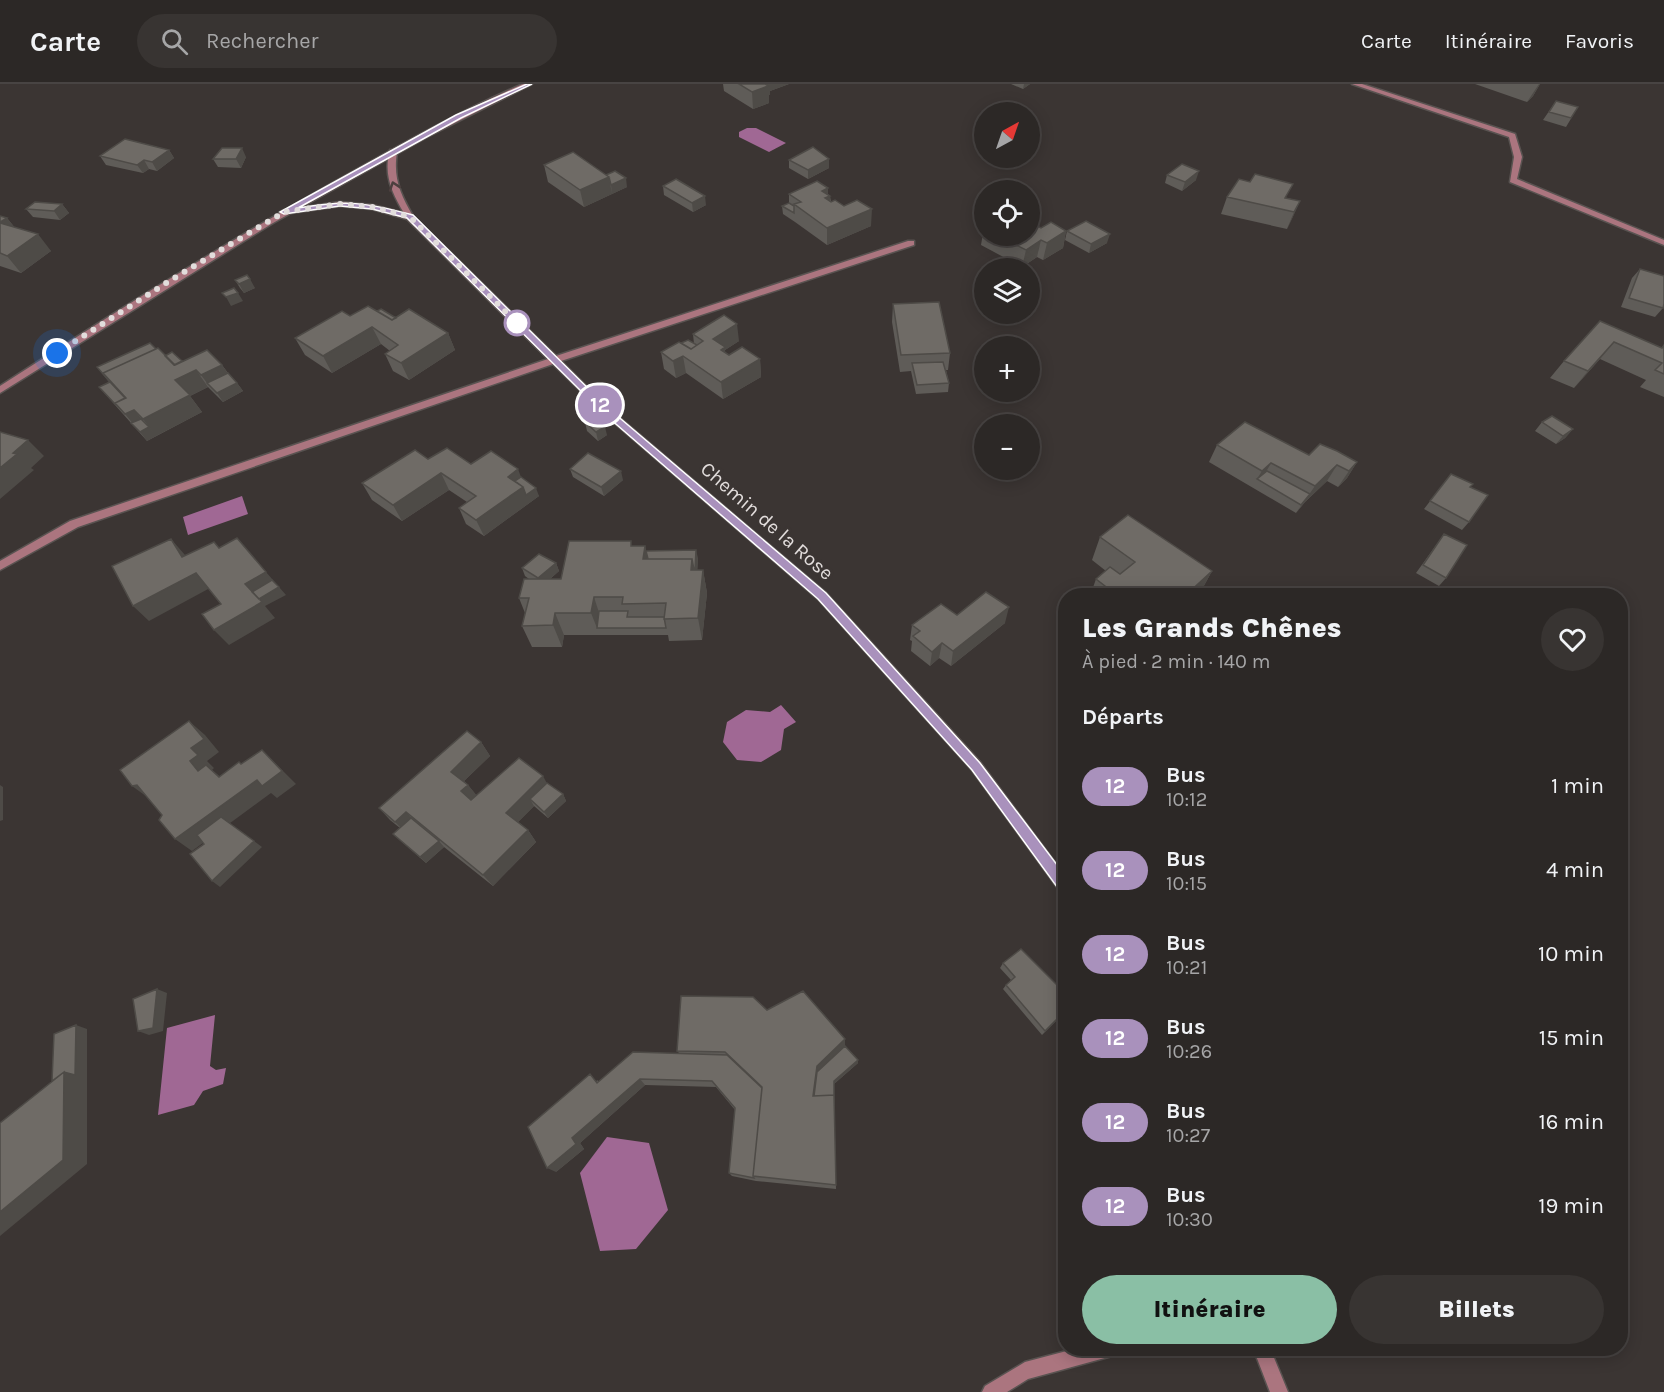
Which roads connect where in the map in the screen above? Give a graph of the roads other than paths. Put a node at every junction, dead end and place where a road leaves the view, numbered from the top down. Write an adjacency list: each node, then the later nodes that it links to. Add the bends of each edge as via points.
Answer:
1 (529, 84): 3 (street)
2 (1355, 84): 7 (street, via 1512,136 1518,157 1513,180)
3 (393, 153): 4 (street); 5 (street, Chemin de la Rose, one-way to 3, via 394,190 389,171)
4 (284, 212): 5 (street, via 340,204); 9 (street)
5 (410, 217): 8 (street, Chemin de la Rose)
6 (911, 243): 8 (street)
7 (1664, 243)
8 (554, 360): 10 (street, via 74,524); 11 (street, Chemin de la Rose, via 605,410 822,596 976,766)
9 (0, 390)
10 (0, 566)
11 (1058, 877)
12 (1082, 1356): 14 (street, via 1025,1371)
13 (1264, 1356): 15 (street)
14 (991, 1392)
15 (1279, 1392)

